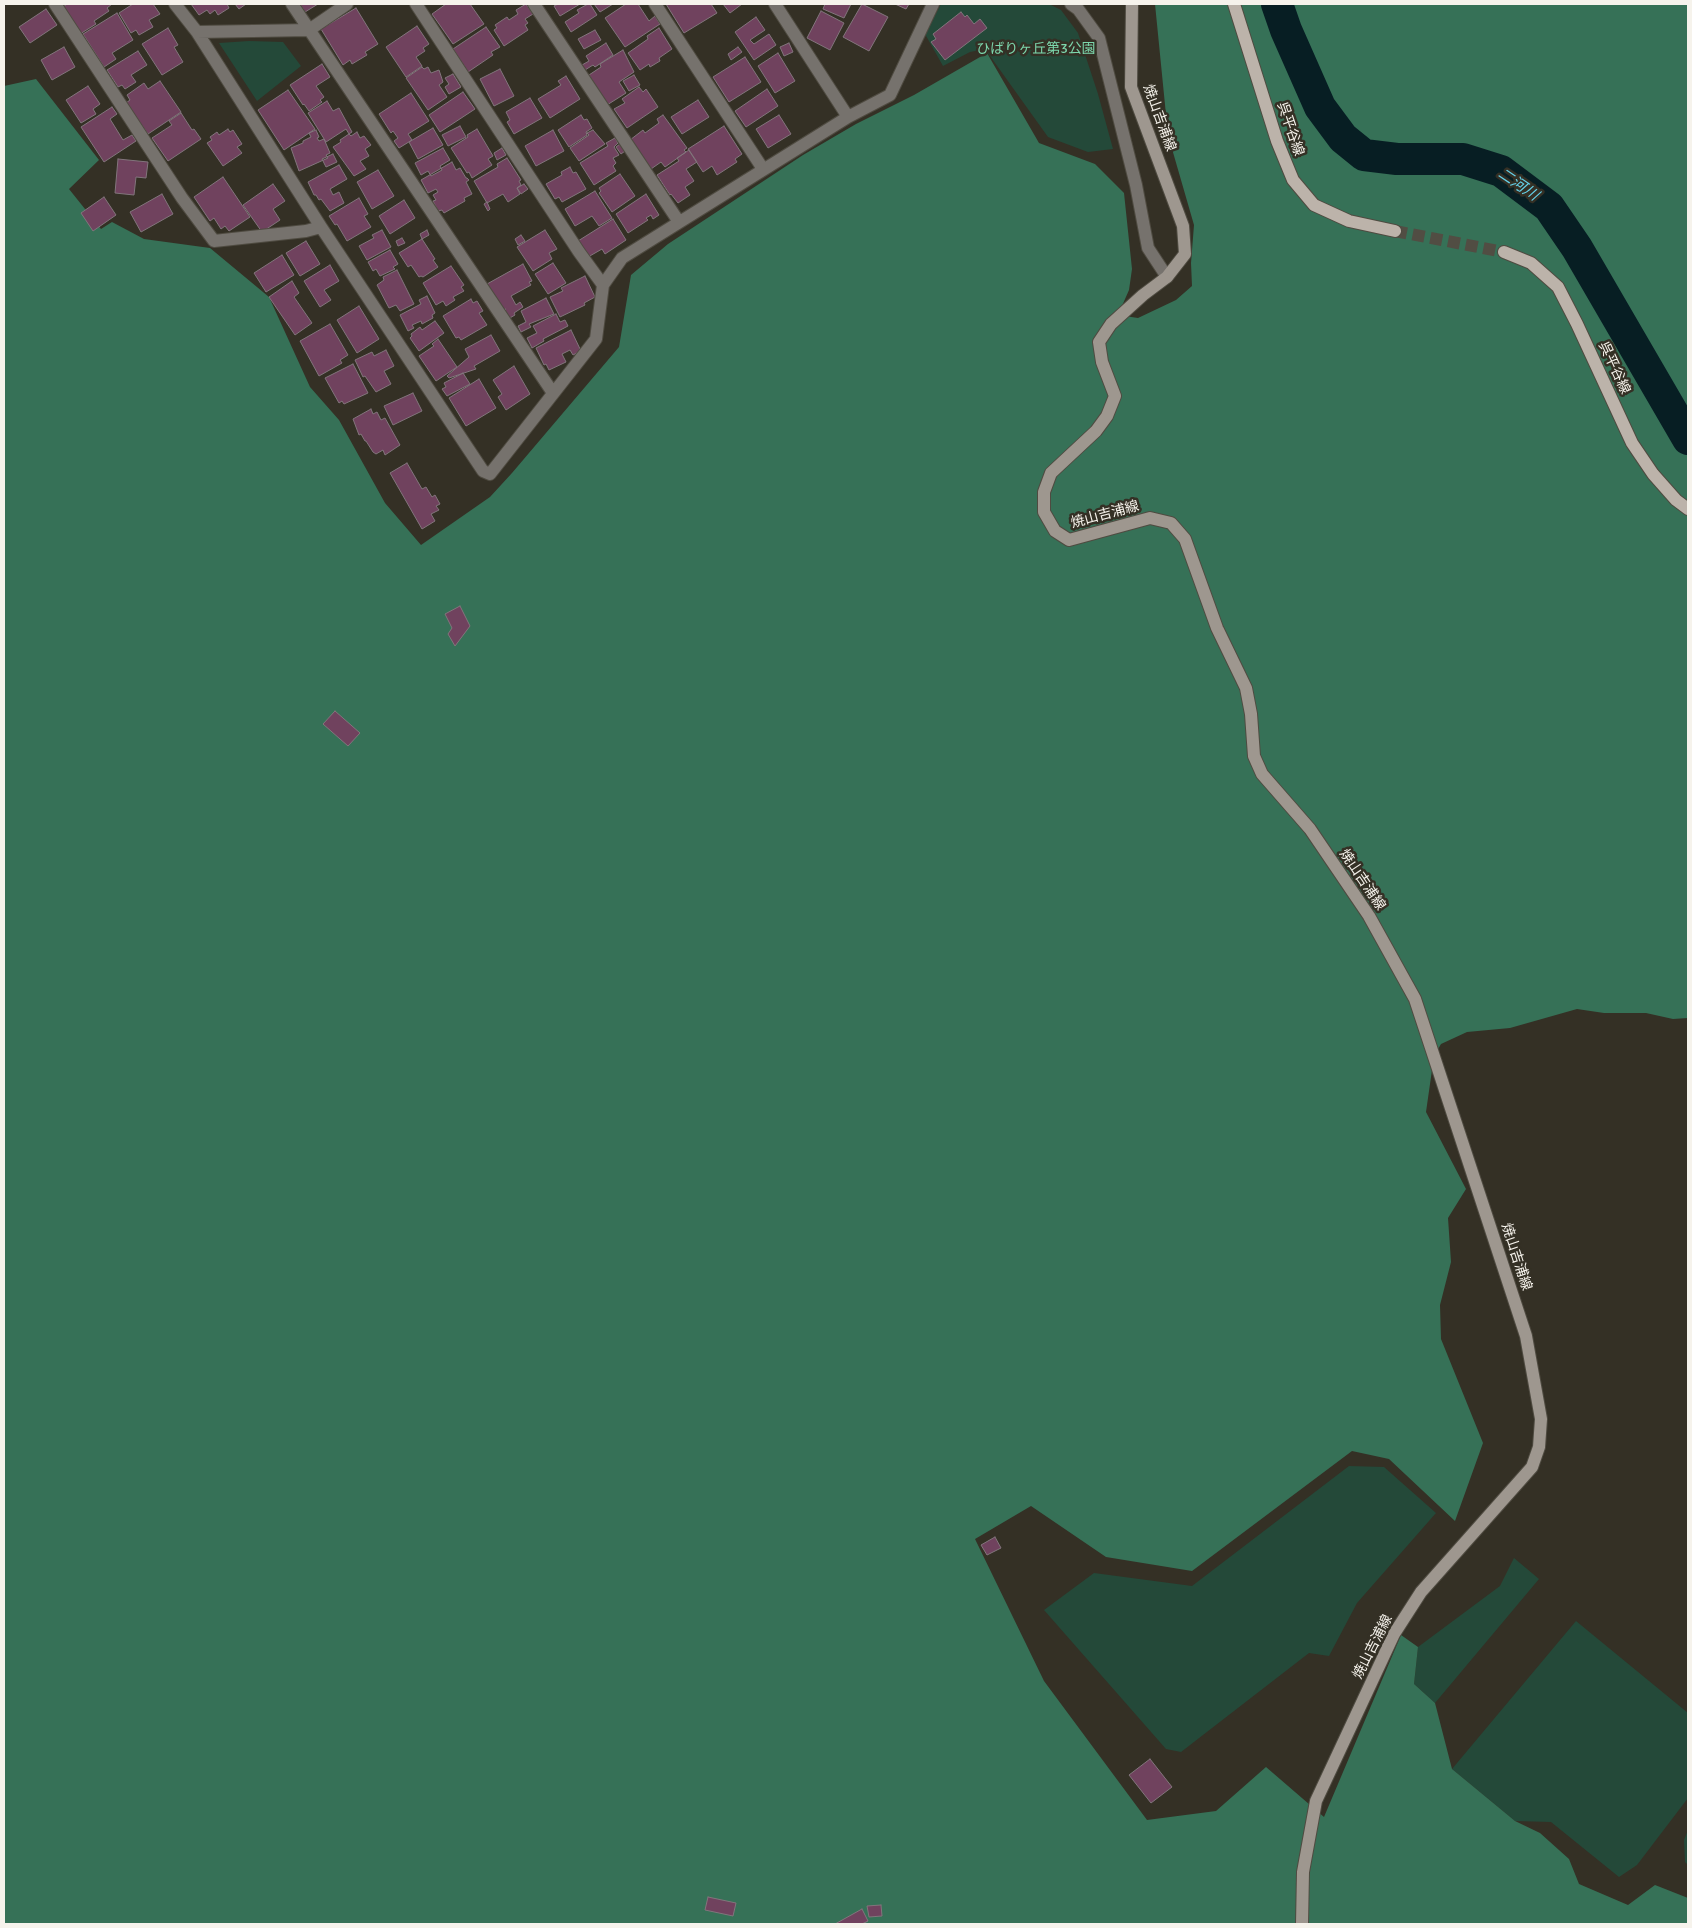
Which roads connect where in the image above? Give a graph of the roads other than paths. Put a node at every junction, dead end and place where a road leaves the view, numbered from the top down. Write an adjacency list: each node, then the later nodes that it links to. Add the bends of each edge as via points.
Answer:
1 (55, 4): 18 (street, via 182,198 214,241 306,232)
2 (175, 4): 14 (street)
3 (292, 4): 13 (street)
4 (347, 4): 13 (street)
5 (416, 4): 22 (street)
6 (534, 4): 17 (street)
7 (655, 4): 16 (street)
8 (775, 4): 15 (street)
9 (933, 4): 15 (street, via 890,95)
10 (1071, 4): 21 (street, via 1099,38 1136,185 1148,248)
11 (1132, 4): 21 (main road, 焼山吉浦線, via 1131,86 1183,226 1185,254)
12 (1234, 4): 19 (main road, 呉平谷線, via 1276,141 1293,180 1314,205 1349,221)
13 (309, 30): 14 (street); 23 (street)
14 (196, 32): 18 (street)
15 (848, 117): 16 (street)
16 (764, 169): 17 (street)
17 (679, 222): 22 (street, via 622,258)
18 (321, 227): 23 (street, via 483,471 490,474)
19 (1395, 231)
20 (1504, 252): 24 (main road, 呉平谷線, via 1531,263 1558,287 1632,443 1652,474)
21 (1167, 277): 25 (main road, 焼山吉浦線, via 1111,324 1099,342 1114,396 1107,416 1096,430 1051,473 1044,492 1044,512 1054,531 1069,540 1150,518 1171,523 1185,539 1217,628 1246,688 1254,756 1262,774 1315,837 1369,916 1415,999 1526,1336 1541,1419 1539,1447 1532,1467 1421,1592 1394,1634 1316,1801 1303,1872)
22 (604, 285): 23 (street, via 596,339)
23 (553, 393)
24 (1688, 509)
25 (1302, 1924)

